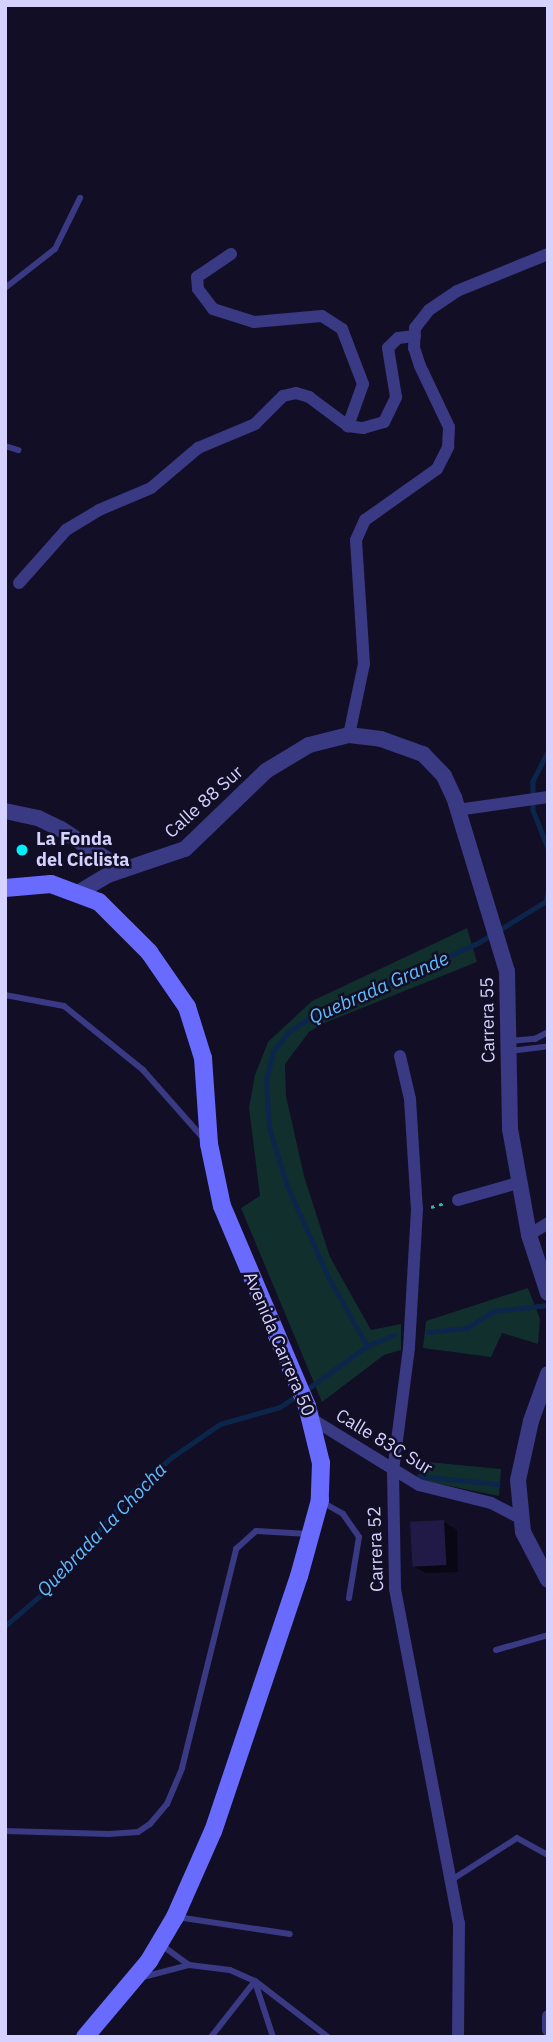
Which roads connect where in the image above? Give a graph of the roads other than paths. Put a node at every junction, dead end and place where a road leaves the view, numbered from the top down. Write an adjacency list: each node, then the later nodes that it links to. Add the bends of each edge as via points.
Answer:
1 (80, 198): 4 (lane, via 55,249)
2 (231, 254): 6 (street, via 197,277 198,289 214,309 254,322 321,316 342,329 363,384)
3 (548, 254): 5 (street, via 457,291 429,310)
4 (5, 288)
5 (415, 336): 6 (street, via 398,338 388,348 396,397 389,417 377,426); 10 (street, via 420,366 449,427 448,447 437,469 365,520 356,540 364,664)
6 (348, 426): 9 (street, via 309,397 283,396 255,424 198,448 151,488 66,530)
7 (5, 446): 8 (lane)
8 (18, 450)
9 (19, 583)
10 (349, 735): 12 (street, Carrera 55, via 381,739 423,754 444,776); 14 (street, Calle 88 Sur, via 309,745 267,771 175,855)
11 (545, 798): 12 (street)
12 (457, 810): 19 (street, Carrera 55, via 502,950 509,993)
13 (5, 811): 14 (street, via 61,829)
14 (123, 870): 16 (street, Calle 88 Sur)
15 (5, 888): 16 (main road, Avenida Carrera 50, via 51,884)
16 (81, 891): 22 (main road, Avenida Carrera 50, via 99,902 149,953 187,1007 203,1058)
17 (5, 995): 22 (lane, via 64,1006 143,1070)
18 (548, 1032): 19 (lane)
19 (508, 1046): 20 (lane); 23 (street, Carrera 55, via 510,1129)
20 (548, 1046)
21 (400, 1056): 31 (street, Carrera 52, via 414,1138 416,1229 409,1349)
22 (209, 1144): 30 (main road, Avenida Carrera 50, via 222,1206)
23 (518, 1183): 24 (street); 26 (street, Carrera 55)
24 (458, 1200)
25 (548, 1223): 26 (street)
26 (530, 1235): 27 (street, Carrera 55)
27 (548, 1293)
28 (548, 1374): 29 (street)
29 (544, 1396): 33 (street, via 521,1456)
30 (310, 1413): 31 (street, Calle 83C Sur); 32 (main road, Avenida Carrera 50, via 321,1463)
31 (393, 1471): 33 (street, Calle 83C Sur, via 436,1492 491,1503); 41 (street, Carrera 52, via 395,1589)
32 (320, 1500): 34 (main road, Avenida Carrera 50); 36 (lane, via 343,1514 359,1537)
33 (519, 1517): 35 (street, via 532,1555)
34 (311, 1534): 39 (lane, via 256,1531 236,1549 181,1768 167,1804 150,1825 138,1832 109,1835); 42 (main road, Avenida Carrera 50, via 228,1789)
35 (548, 1580)
36 (349, 1598)
37 (548, 1635): 38 (lane)
38 (496, 1650)
39 (5, 1831)
40 (548, 1855): 41 (lane, via 517,1838)
41 (453, 1879): 56 (street, Carrera 52, via 459,1923)
42 (175, 1917): 43 (lane); 44 (main road, Avenida Carrera 50)
43 (290, 1934)
44 (159, 1944): 45 (lane); 46 (main road, Avenida Carrera 50)
45 (189, 1965): 46 (lane); 47 (lane, via 230,1970)
46 (136, 1979): 52 (main road, Avenida Carrera 50)
47 (255, 1981): 49 (lane); 51 (lane); 55 (lane)
48 (548, 2016): 50 (street)
49 (219, 2027): 53 (lane); 54 (lane)
50 (548, 2030)
51 (325, 2035)
52 (85, 2037)
53 (211, 2037)
54 (222, 2037)
55 (273, 2037)
56 (458, 2037)

